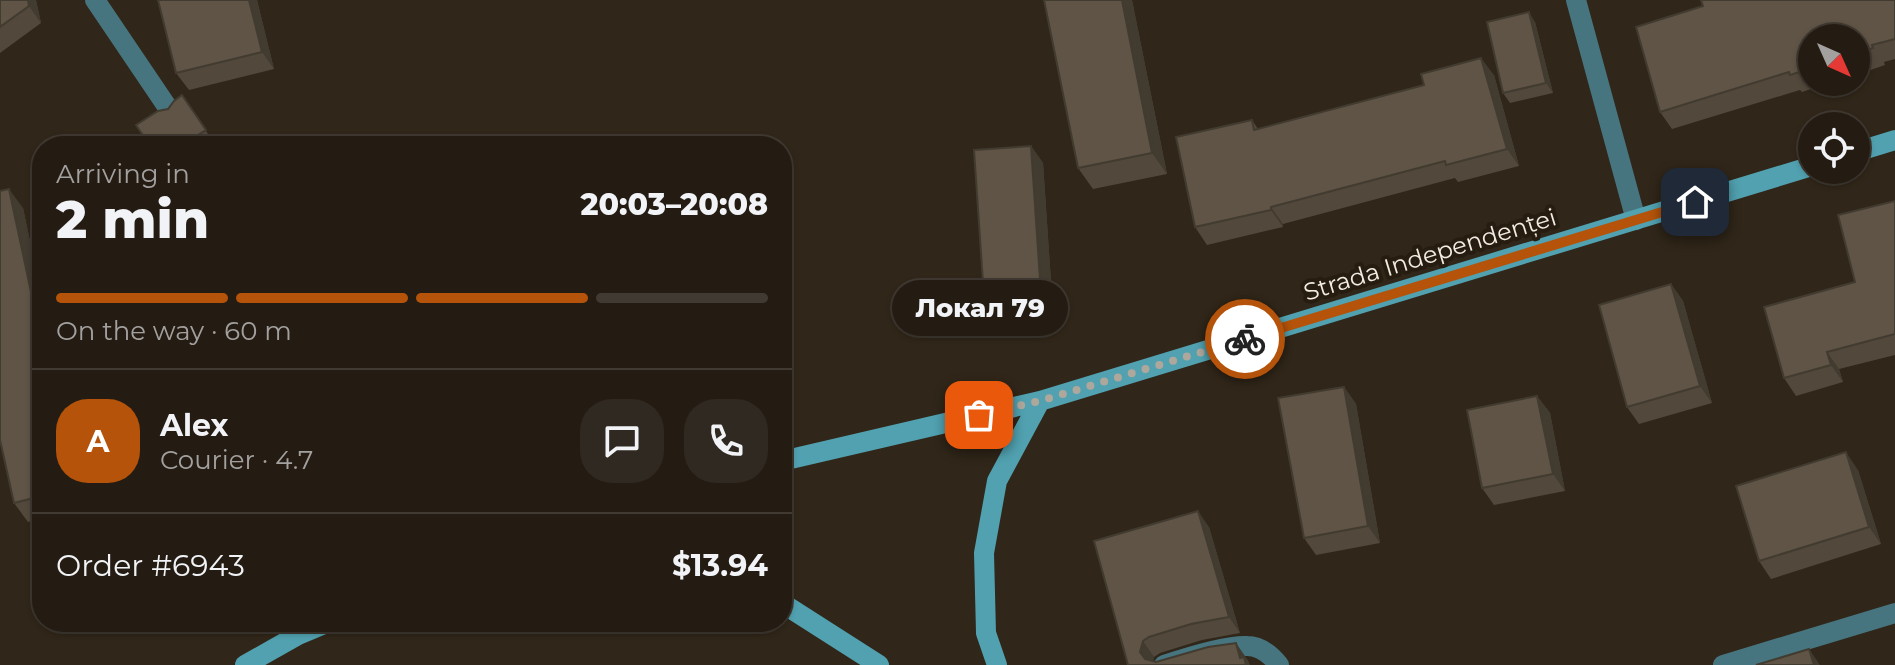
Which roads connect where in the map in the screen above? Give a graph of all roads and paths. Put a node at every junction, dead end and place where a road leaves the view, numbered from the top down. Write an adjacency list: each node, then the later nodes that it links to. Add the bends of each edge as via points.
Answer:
1 (95, 0): 3 (street)
2 (1576, 0): 7 (street)
3 (168, 108)
4 (1895, 140): 5 (main road)
5 (1870, 148)
6 (1798, 170): 7 (main road, Strada Independenței)
7 (1636, 220): 8 (main road, Strada Independenței)
8 (1040, 401): 9 (main road, Strada Independenței); 15 (main road, via 997,481 984,553 986,633)
9 (792, 459)
10 (792, 609): 14 (main road)
11 (1895, 613): 18 (street)
12 (305, 632): 13 (main road)
13 (245, 665)
14 (879, 665)
15 (997, 665)
16 (1164, 665): 17 (street, via 1248,645 1269,652)
17 (1279, 665)
18 (1723, 665)

